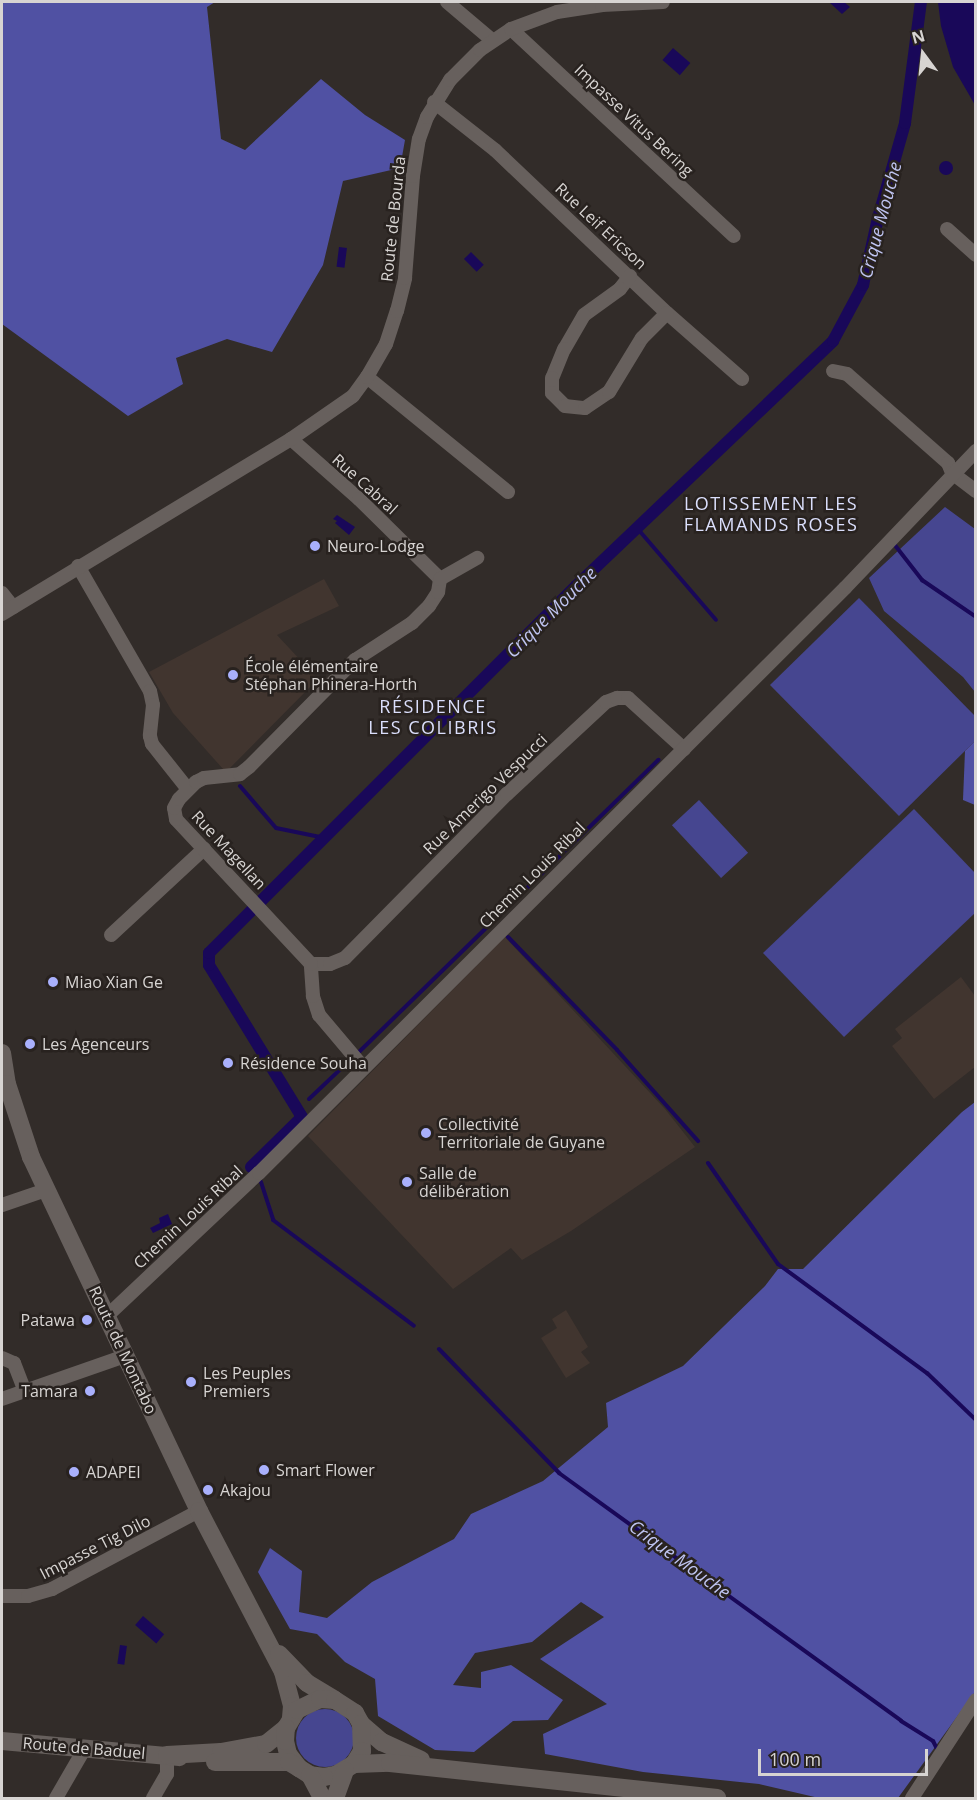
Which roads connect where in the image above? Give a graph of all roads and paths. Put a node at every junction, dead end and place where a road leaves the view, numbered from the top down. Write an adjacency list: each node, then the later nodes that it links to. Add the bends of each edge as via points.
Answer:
1 (447, 2): 4 (street)
2 (663, 2): 3 (street, Route de Bourda, via 557,12)
3 (511, 29): 4 (street, Route de Bourda); 7 (street, Impasse Vitus Bering)
4 (492, 40): 5 (street, Route de Bourda, via 450,80)
5 (435, 102): 9 (street, Rue Leif Ericson, via 495,150); 12 (street, Route de Bourda, via 419,139 405,278 386,344)
6 (947, 229): 8 (street)
7 (734, 236)
8 (975, 255)
9 (630, 276): 10 (street, Rue Leif Ericson); 10 (street, via 620,289 584,315 564,348 552,378 552,393 565,406 585,408 609,392 642,338)
10 (667, 313): 13 (street, Rue Leif Ericson)
11 (833, 372): 16 (street, via 847,374 948,463)
12 (367, 377): 14 (street, Route de Bourda, via 353,396); 18 (street)
13 (742, 379)
14 (291, 440): 20 (street, Route de Bourda); 21 (street, Rue Cabral)
15 (975, 451): 16 (street, Chemin Louis Ribal)
16 (952, 473): 17 (street); 24 (street, Chemin Louis Ribal, via 845,588)
17 (975, 491)
18 (508, 492)
19 (477, 558): 21 (street)
20 (78, 566): 23 (street, Route de Bourda); 25 (street, via 150,691 152,744)
21 (440, 579): 25 (street, Rue Magellan, via 438,592 421,615 355,660 249,767 240,774 204,778)
22 (2, 592): 23 (street)
23 (7, 611)
24 (684, 749): 28 (street, Rue Amerigo Vespucci, via 628,698 606,702 507,794 345,958 330,964); 30 (street, Chemin Louis Ribal)
25 (188, 788): 26 (street, Rue Magellan, via 174,808 176,819)
26 (204, 849): 27 (street); 28 (street, Rue Magellan)
27 (111, 935)
28 (311, 964): 30 (street, via 319,1015)
29 (2, 1053): 31 (main road, Route de Montabo, via 17,1120)
30 (363, 1068): 33 (street, Chemin Louis Ribal, via 259,1173)
31 (46, 1190): 32 (street); 33 (main road, Route de Montabo)
32 (2, 1205)
33 (106, 1316): 34 (main road, Route de Montabo)
34 (125, 1356): 36 (street); 38 (main road, Route de Montabo)
35 (2, 1358): 36 (street, via 14,1363)
36 (25, 1391): 37 (street)
37 (2, 1399)
38 (200, 1511): 39 (street, Impasse Tig Dilo, via 52,1589 28,1596); 40 (main road, Route de Montabo)
39 (2, 1596)
40 (266, 1639): 41 (main road, Route de Montabo, via 307,1683); 43 (main road, Route de Montabo, via 287,1685 292,1706)
41 (335, 1700): 43 (main road, via 308,1702); 44 (main road, via 355,1713)
42 (975, 1700): 56 (street)
43 (288, 1723): 47 (main road, Route de Baduel, via 259,1745); 50 (main road, via 288,1754)
44 (361, 1724): 48 (main road, via 362,1750); 49 (main road, via 382,1742)
45 (2, 1741): 46 (main road, Route de Baduel)
46 (85, 1748): 47 (main road, Route de Baduel); 51 (street)
47 (167, 1755): 50 (main road, Route de Baduel, via 212,1762 289,1762); 52 (street, via 167,1774)
48 (350, 1768): 49 (main road, via 377,1762); 50 (main road, via 324,1777); 54 (main road)
49 (440, 1768): 55 (main road)
50 (305, 1771): 53 (main road)
51 (56, 1798)
52 (153, 1798)
53 (322, 1798)
54 (334, 1798)
55 (717, 1798)
56 (912, 1798)

